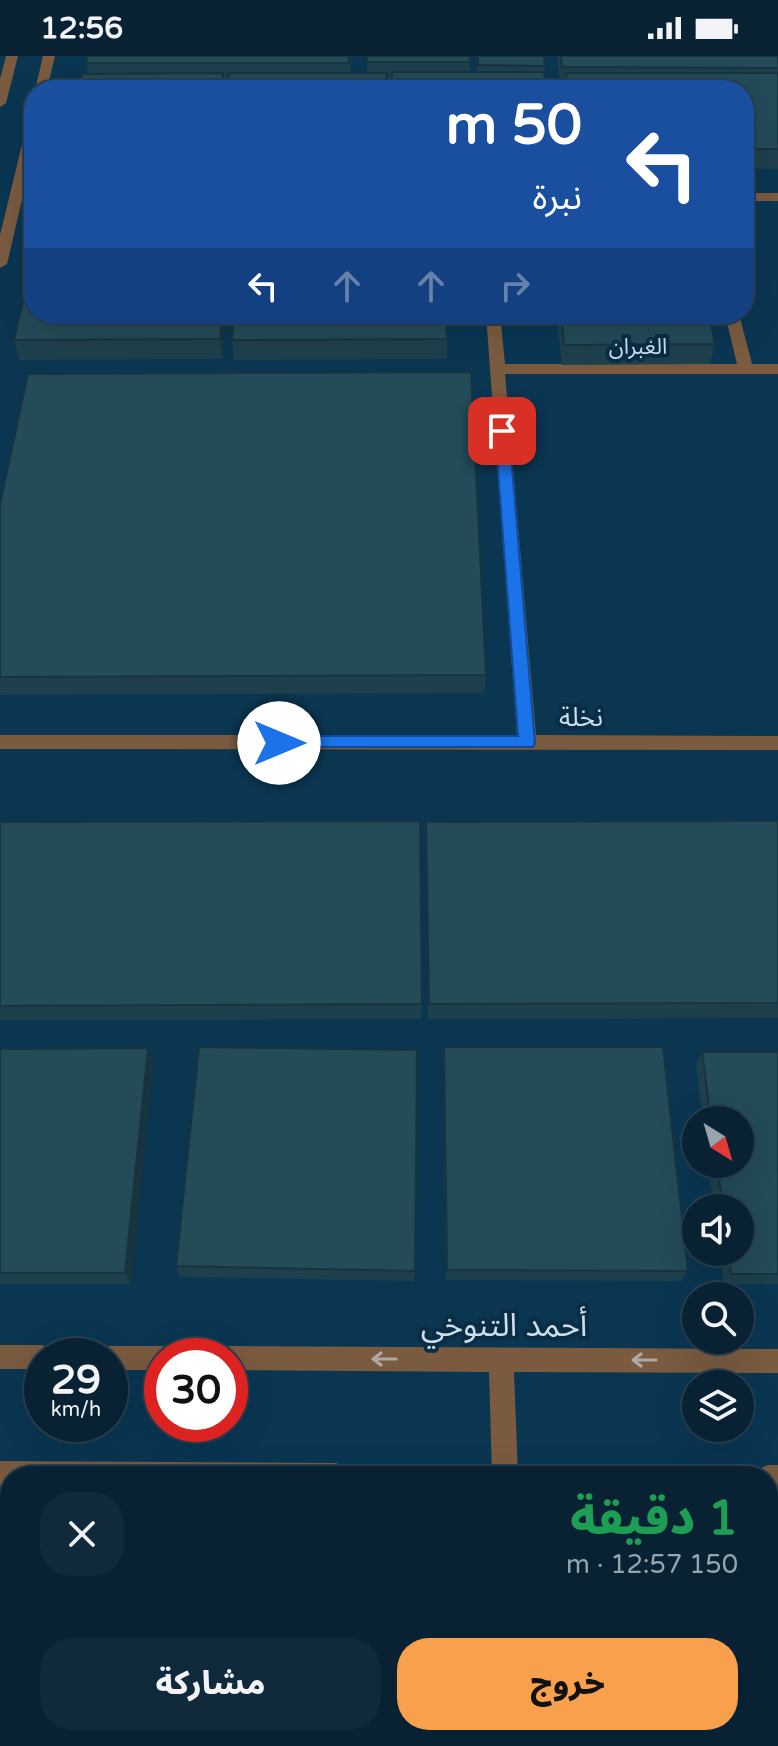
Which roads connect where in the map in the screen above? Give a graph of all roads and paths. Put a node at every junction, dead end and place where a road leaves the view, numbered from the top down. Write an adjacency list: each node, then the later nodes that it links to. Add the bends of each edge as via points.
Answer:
1 (12, 56): 4 (street)
2 (49, 56): 3 (street)
3 (43, 80)
4 (0, 103)
5 (24, 160): 8 (street)
6 (754, 197): 7 (street)
7 (778, 197)
8 (14, 201): 9 (street); 10 (street)
9 (24, 201)
10 (0, 264)
11 (494, 324): 13 (street)
12 (735, 324): 14 (street)
13 (497, 369): 14 (street, الغبران); 17 (street)
14 (746, 369): 15 (street, الغبران)
15 (778, 369)
16 (0, 742): 17 (street, نخلة)
17 (527, 743): 18 (street, نخلة)
18 (778, 743)
19 (0, 1357): 20 (street)
20 (24, 1357)
21 (248, 1358): 22 (street, أحمد التنوخي, one-way to 21)
22 (501, 1360): 23 (street, أحمد التنوخي, one-way to 22); 24 (street)
23 (778, 1361)
24 (505, 1466)

